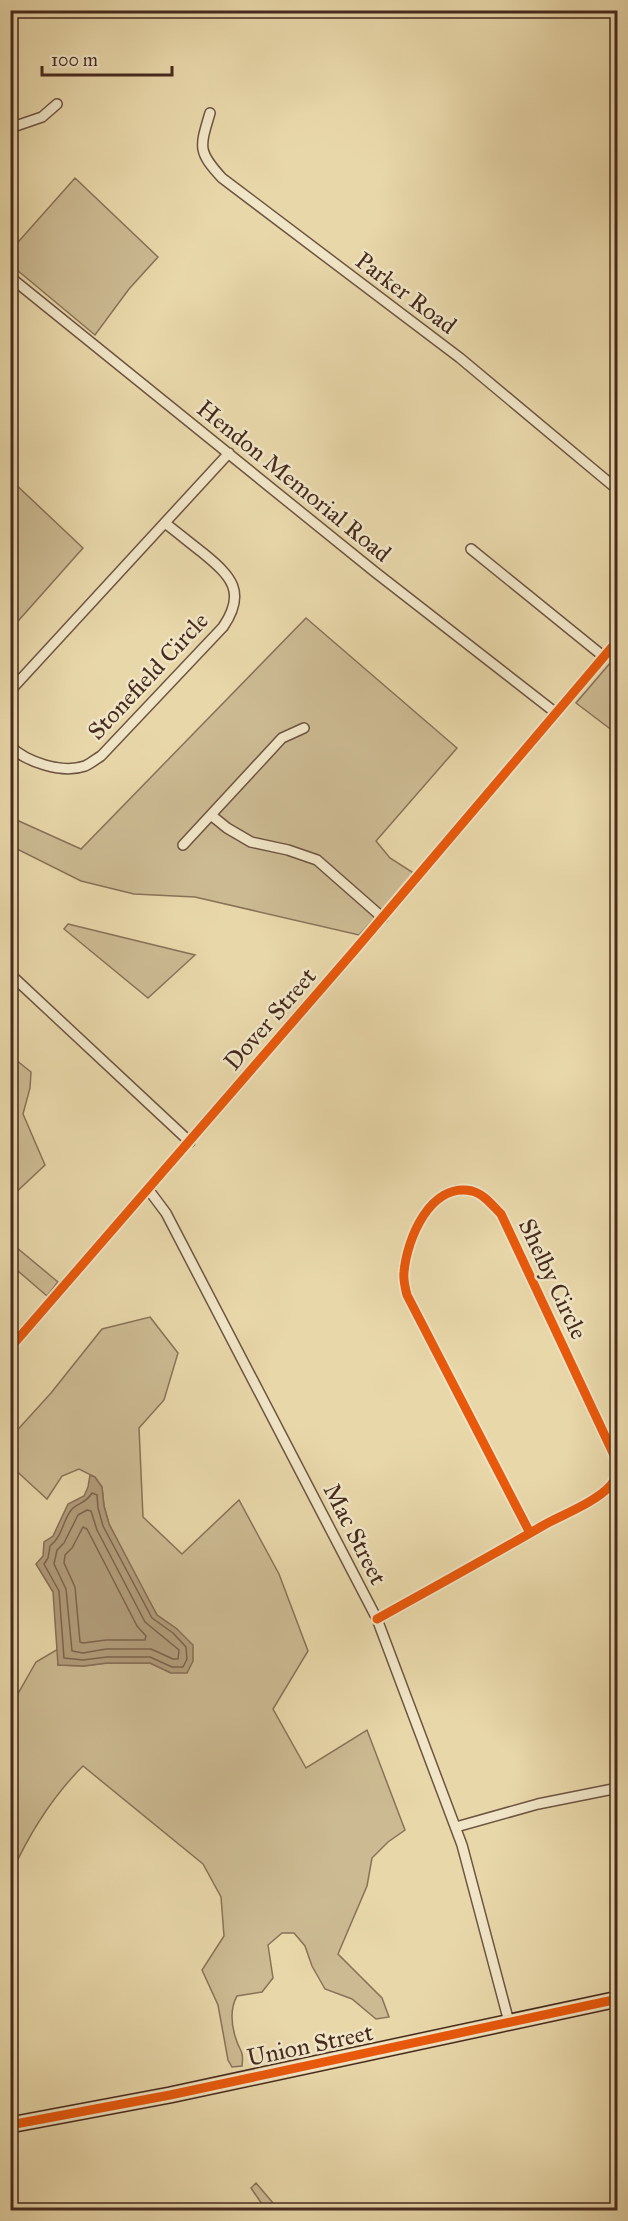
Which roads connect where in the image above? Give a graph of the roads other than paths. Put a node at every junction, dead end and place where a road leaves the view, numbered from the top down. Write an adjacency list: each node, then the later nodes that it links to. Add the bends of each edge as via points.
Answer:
1 (57, 104): 3 (street, via 42,117)
2 (210, 113): 6 (street, Parker Road, via 202,152 222,178 460,358)
3 (10, 128)
4 (10, 277): 5 (street, Hendon Memorial Road)
5 (229, 453): 7 (street); 12 (street, Hendon Memorial Road)
6 (618, 490)
7 (165, 523): 11 (street); 14 (street, Stonefield Circle, via 224,570 235,593 227,622 101,756 85,766 46,764 22,756)
8 (471, 549): 10 (street)
9 (618, 640): 10 (street, Dover Street)
10 (603, 656): 12 (street, Dover Street)
11 (10, 691)
12 (556, 713): 17 (street, Dover Street)
13 (304, 728): 15 (street, via 282,738)
14 (10, 746)
15 (211, 815): 16 (street); 17 (street, via 251,842 316,860)
16 (183, 845)
17 (383, 918): 19 (street, Dover Street)
18 (10, 974): 19 (street)
19 (190, 1142): 20 (street, Dover Street)
20 (148, 1189): 21 (street, Dover Street); 23 (street, Mac Street, via 171,1224)
21 (10, 1348)
22 (530, 1533): 22 (street, Shelby Circle, via 407,1295 404,1282 407,1253 429,1207 441,1195 457,1191 473,1192 501,1214 617,1468 611,1485 600,1494); 23 (street, Shelby Circle)
23 (377, 1619): 25 (street, Mac Street)
24 (618, 1788): 25 (street, via 538,1804)
25 (456, 1827): 27 (street, Mac Street)
26 (618, 1999): 27 (main road, Union Street)
27 (509, 2022): 28 (main road, Union Street)
28 (10, 2126)

